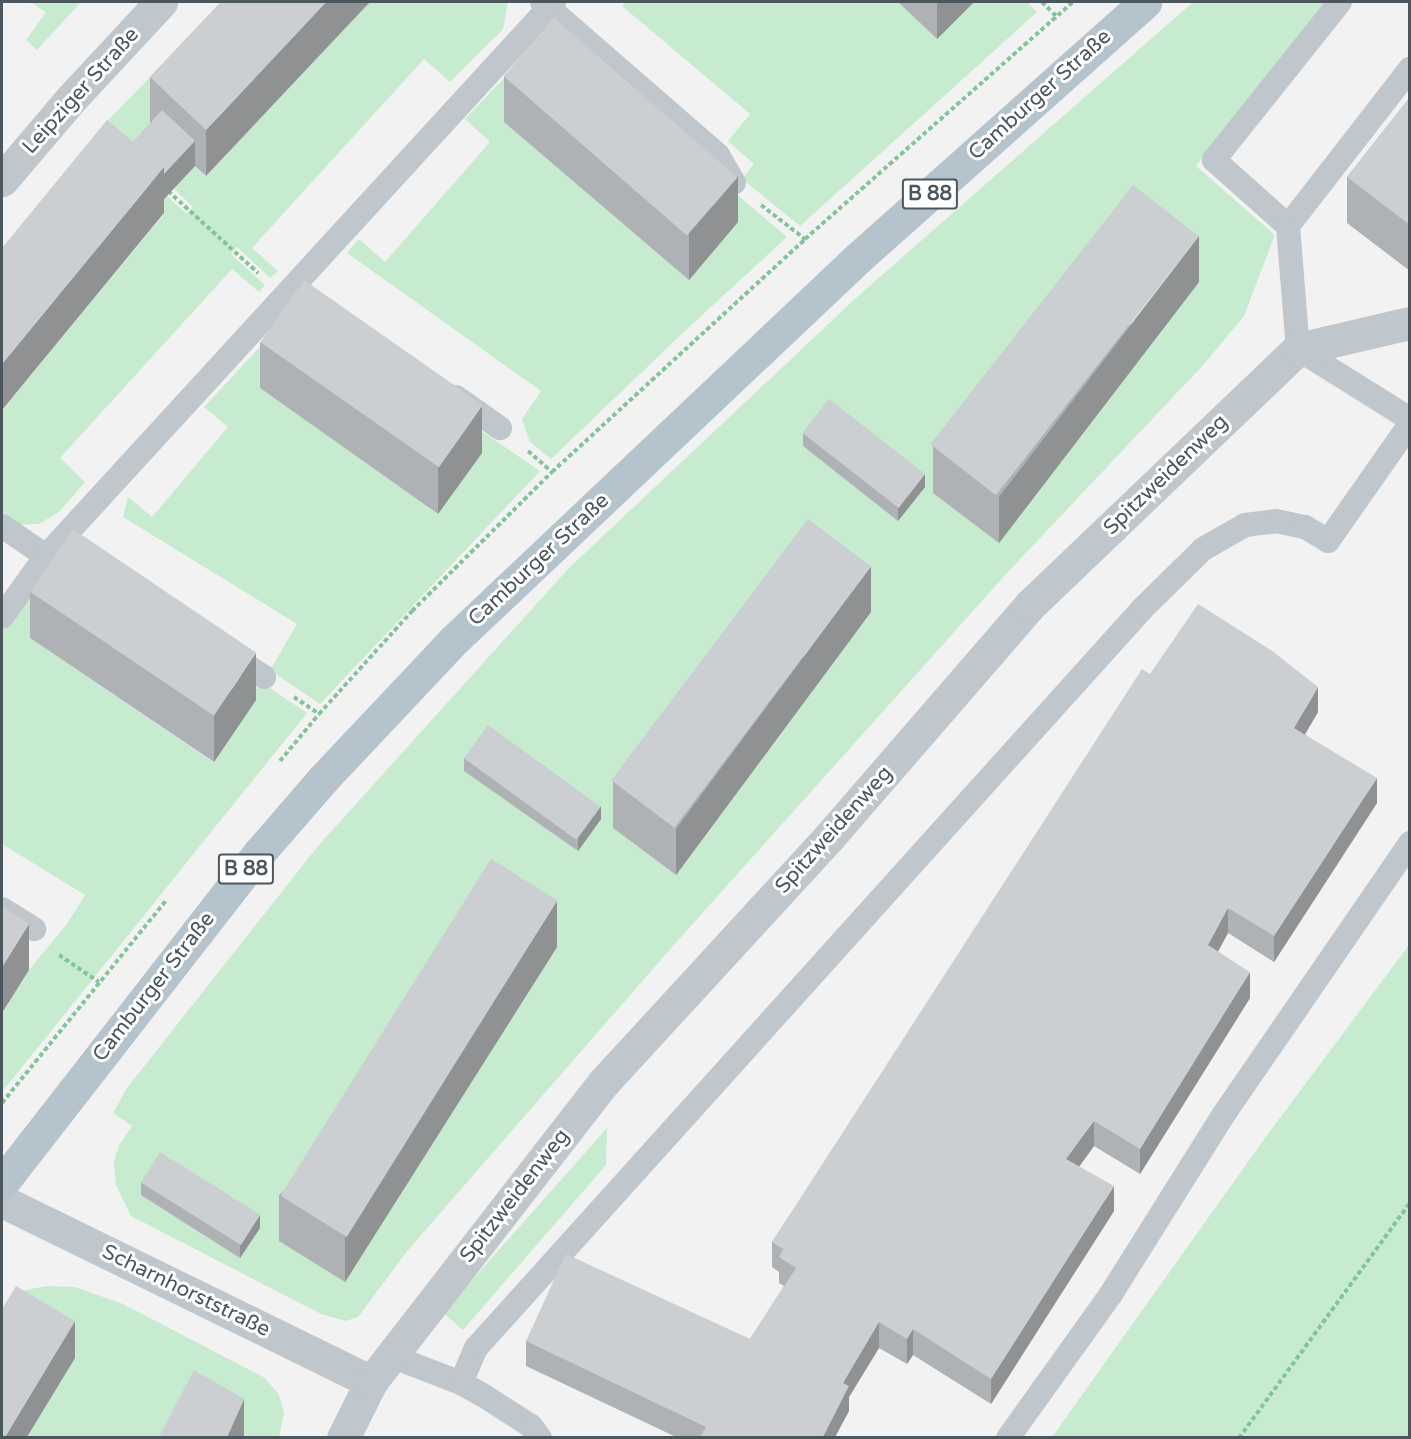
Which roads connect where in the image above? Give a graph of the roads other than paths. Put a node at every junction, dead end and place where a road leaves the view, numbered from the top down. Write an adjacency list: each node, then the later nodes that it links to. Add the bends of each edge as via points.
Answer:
1 (161, 2): 6 (street, Leipziger Straße)
2 (1145, 2): 26 (main road, Camburger Straße / B 88, via 858,258 453,641 259,853)
3 (1340, 2): 8 (lane, via 1214,160)
4 (548, 3): 7 (lane, via 718,155); 9 (lane)
5 (1410, 69): 8 (lane)
6 (2, 180)
7 (734, 183)
8 (1288, 226): 12 (lane)
9 (285, 297): 10 (lane); 18 (lane)
10 (314, 303)
11 (1410, 323): 12 (street)
12 (1298, 349): 14 (lane); 28 (street, Spitzweidenweg, via 1030,605 830,836 603,1083)
13 (438, 385): 16 (lane)
14 (1410, 419)
15 (1410, 424): 30 (lane, via 1328,541 1305,527 1276,520 1245,525 1203,549 1142,609 476,1348)
16 (500, 428)
17 (2, 526): 18 (lane)
18 (46, 556): 19 (lane); 20 (lane)
19 (81, 563)
20 (2, 617)
21 (211, 642): 22 (lane)
22 (264, 676)
23 (1410, 843): 33 (lane, via 1224,1114 1111,1294)
24 (2, 909): 25 (lane)
25 (34, 929)
26 (2, 1184)
27 (2, 1201): 29 (street, Scharnhorststraße)
28 (391, 1356): 29 (street, Spitzweidenweg); 30 (lane)
29 (371, 1382): 31 (street, Spitzweidenweg)
30 (460, 1383): 32 (lane, via 531,1426)
31 (343, 1437)
32 (540, 1437)
33 (1008, 1437)

